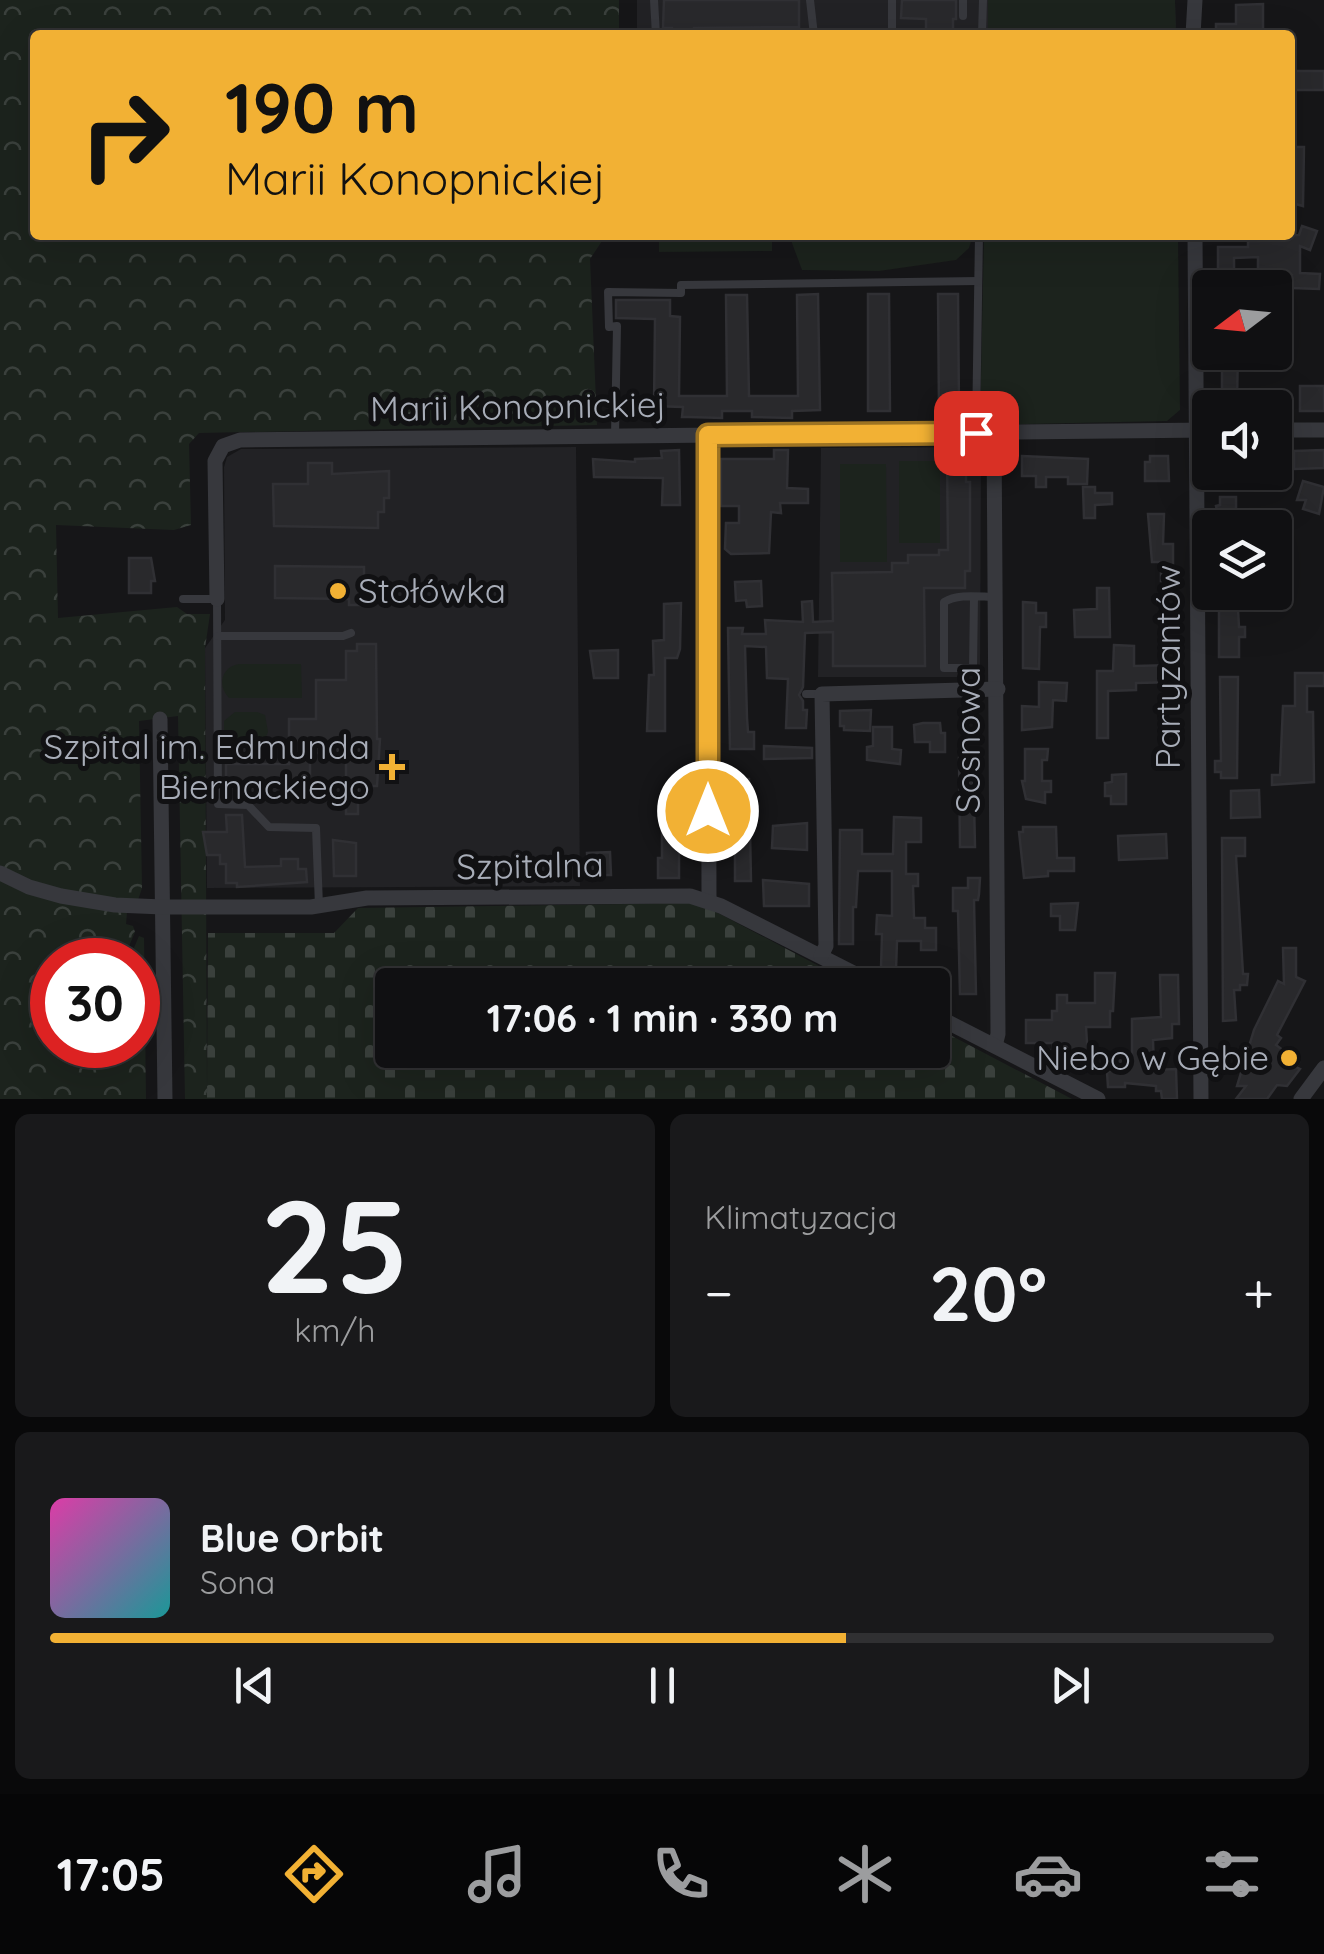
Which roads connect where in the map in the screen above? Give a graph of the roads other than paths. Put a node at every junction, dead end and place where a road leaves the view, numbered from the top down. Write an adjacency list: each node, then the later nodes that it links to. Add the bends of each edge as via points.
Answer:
1 (654, 0): 8 (lane)
2 (810, 0): 9 (lane)
3 (892, 0): 10 (lane)
4 (962, 0): 7 (lane)
5 (983, 0): 11 (lane)
6 (1193, 4): 12 (street)
7 (963, 16)
8 (656, 30)
9 (813, 30)
10 (892, 30)
11 (982, 30)
12 (1194, 30)
13 (979, 240): 15 (lane)
14 (1194, 240): 16 (street, Partyzantów)
15 (978, 281): 20 (lane); 23 (lane, via 608,292 609,327 617,326)
16 (1201, 390)
17 (1192, 430): 21 (street, Marii Konopnickiej)
18 (1292, 430): 19 (street)
19 (1324, 430)
20 (976, 433): 21 (street, Marii Konopnickiej); 22 (street, Marii Konopnickiej)
21 (994, 433): 26 (street, Sosnowa)
22 (708, 435): 23 (street, Marii Konopnickiej); 34 (street)
23 (614, 436): 27 (street, Marii Konopnickiej, via 228,443 215,462)
24 (1203, 490): 44 (street, Partyzantów)
25 (974, 597): 25 (lane, via 944,602 944,668 974,668); 26 (lane)
26 (996, 597): 31 (street, Sosnowa)
27 (218, 598): 28 (lane); 30 (lane)
28 (183, 599)
29 (351, 633): 30 (lane)
30 (218, 636): 35 (lane, via 218,804 248,805 269,828 316,828)
31 (998, 690): 37 (street, via 814,694 826,946); 40 (street, Sosnowa)
32 (160, 719): 36 (street)
33 (0, 873): 36 (street, Szpitalna, via 61,896)
34 (709, 900): 35 (street, Szpitalna, via 382,898); 37 (street, Szpitalna)
35 (320, 906): 36 (street, Szpitalna)
36 (163, 908): 42 (street)
37 (821, 956): 38 (street, Szpitalna)
38 (844, 968)
39 (950, 1023): 40 (street)
40 (995, 1046): 43 (street)
41 (1324, 1068): 45 (street)
42 (165, 1099)
43 (1098, 1099)
44 (1201, 1099)
45 (1301, 1099)

